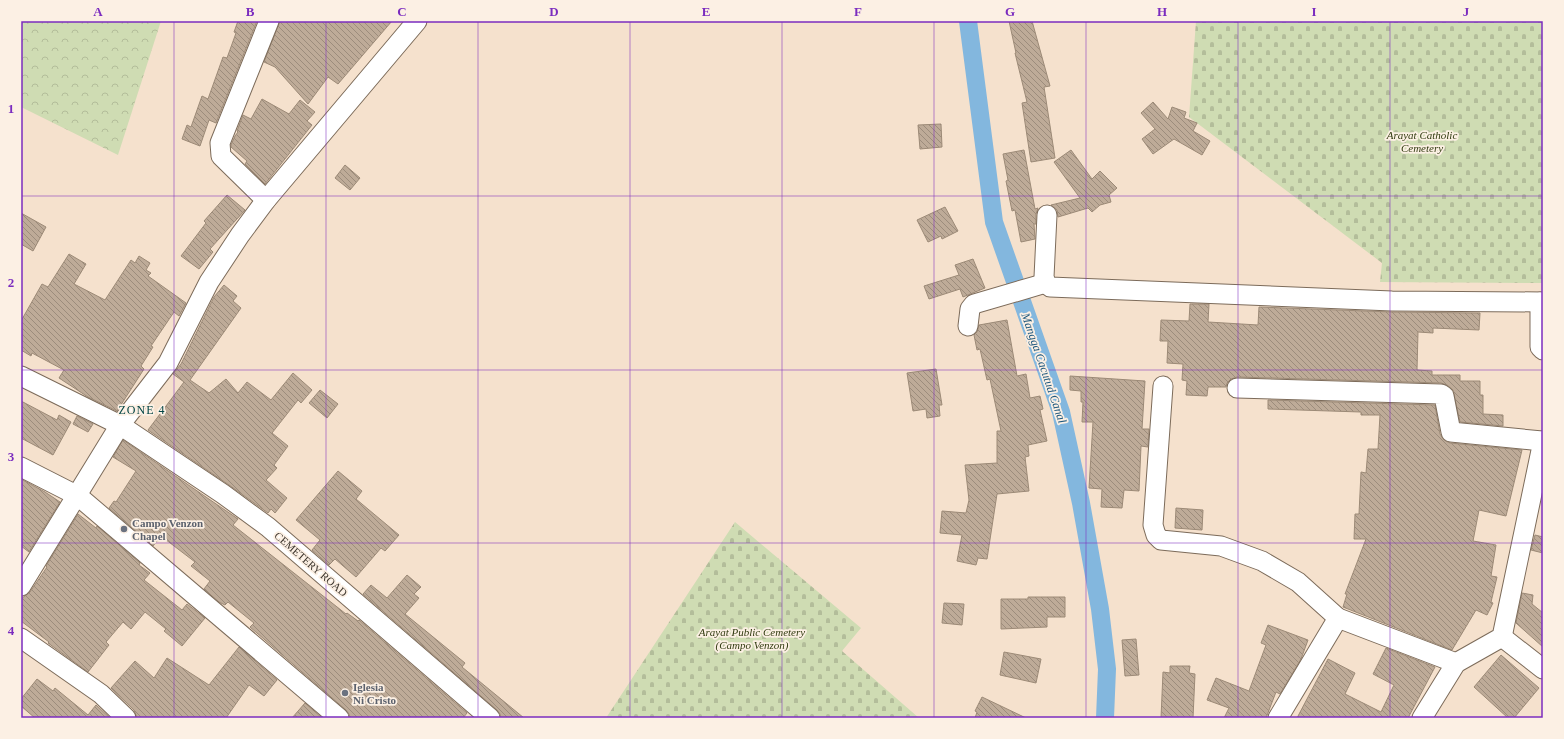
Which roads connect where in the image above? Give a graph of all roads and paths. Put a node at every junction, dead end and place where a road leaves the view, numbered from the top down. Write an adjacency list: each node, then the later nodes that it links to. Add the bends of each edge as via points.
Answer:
1 (269, 21): 3 (street, via 220,143 221,156)
2 (417, 21): 3 (street)
3 (266, 200): 12 (street, via 209,282 168,363)
4 (1046, 215): 5 (street, via 1044,277)
5 (1041, 284): 6 (street, via 1050,287 1392,302); 7 (street, via 974,304 970,309)
6 (1541, 302): 8 (street, via 1540,347)
7 (968, 326)
8 (1543, 350)
9 (21, 376): 12 (street, CEMETERY ROAD)
10 (1164, 386): 17 (street, via 1153,525 1156,535 1161,540 1221,546 1262,561 1298,582)
11 (1237, 388): 13 (street, via 1441,394 1444,396 1451,432)
12 (120, 426): 15 (street); 24 (street, CEMETERY ROAD, via 268,527)
13 (1543, 441): 18 (street)
14 (21, 467): 15 (street)
15 (78, 496): 16 (street); 23 (street)
16 (21, 586)
17 (1338, 618): 20 (street); 25 (street)
18 (1502, 637): 20 (street); 21 (street)
19 (21, 638): 22 (street, via 101,694)
20 (1456, 664): 26 (street)
21 (1543, 669)
22 (126, 718)
23 (339, 718)
24 (490, 718)
25 (1278, 718)
26 (1422, 718)

